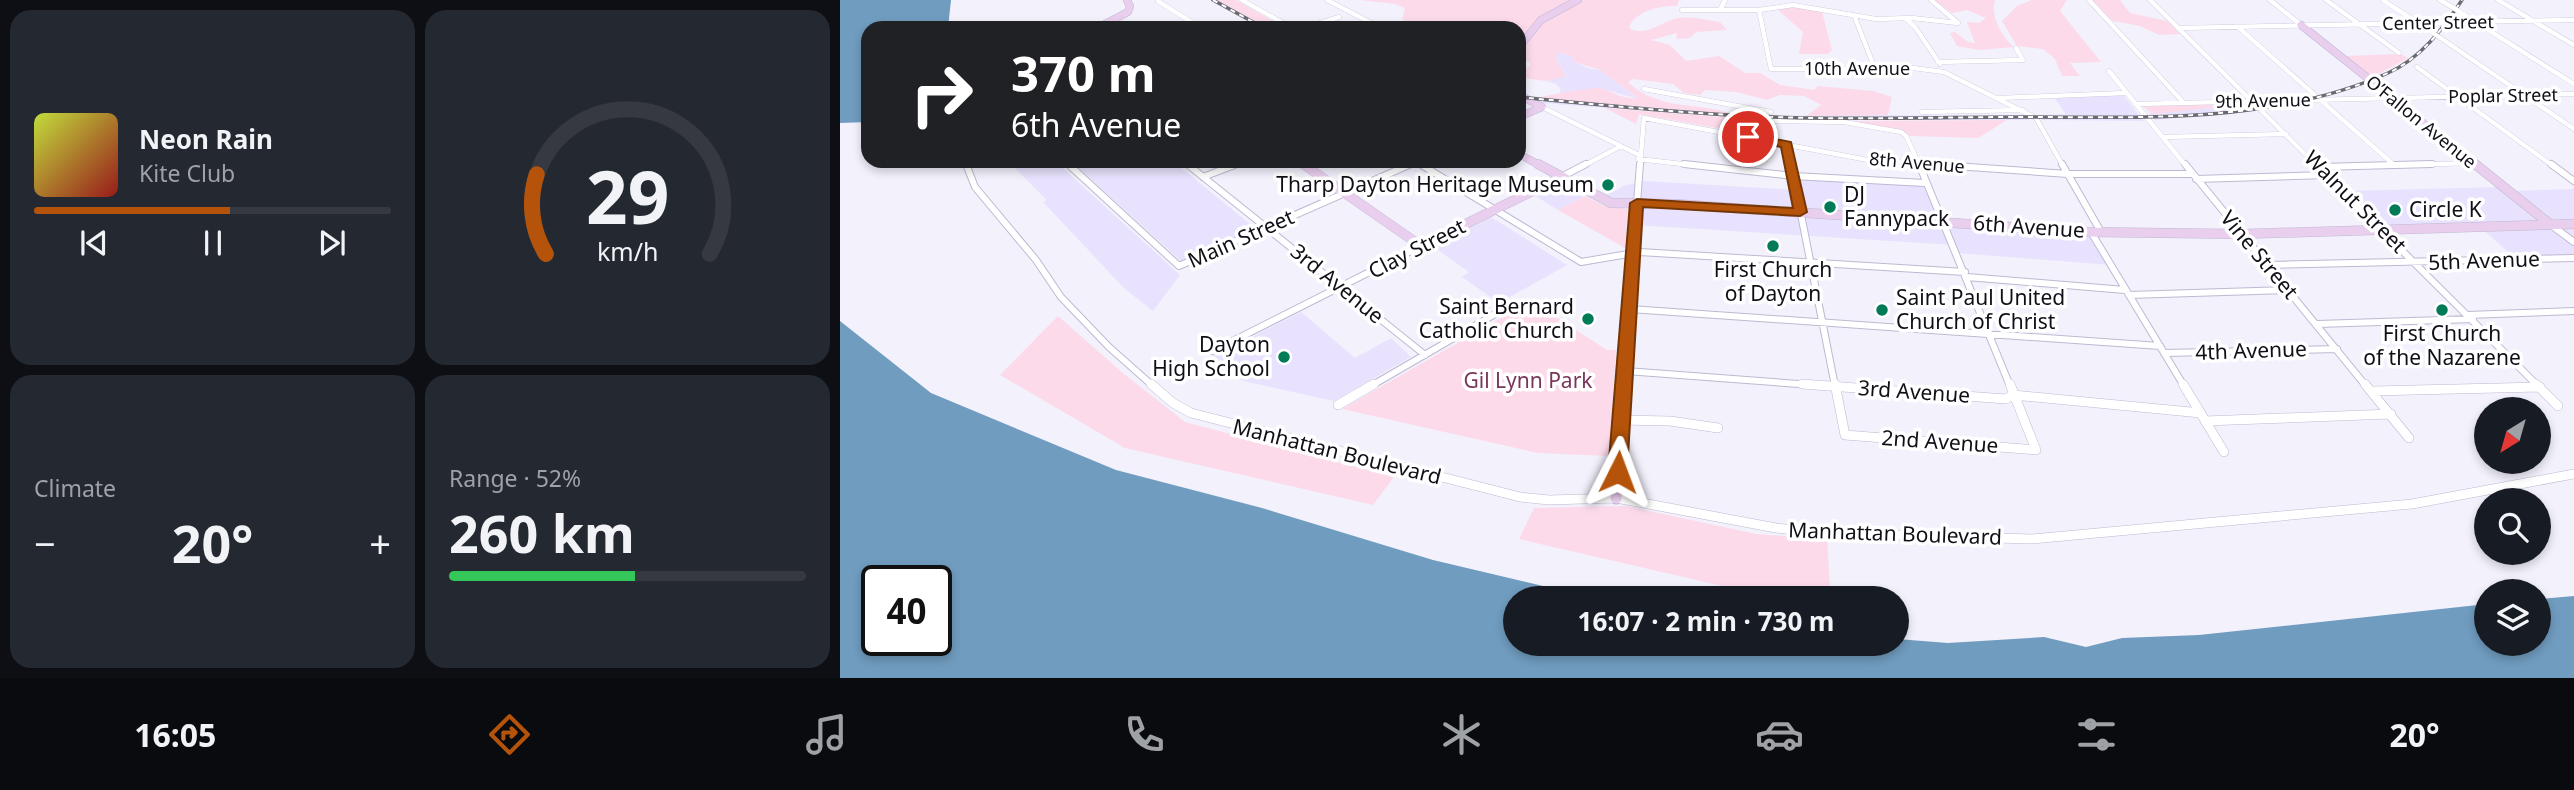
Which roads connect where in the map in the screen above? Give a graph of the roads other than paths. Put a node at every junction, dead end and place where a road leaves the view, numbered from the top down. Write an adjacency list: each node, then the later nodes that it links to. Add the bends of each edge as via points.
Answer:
1 (1127, 0): 22 (street, via 1128,12)
2 (1242, 0): 24 (street)
3 (1327, 0): 26 (street)
4 (1578, 0): 34 (street, via 1541,20)
5 (1725, 0): 16 (street)
6 (1931, 0): 20 (street, via 1958,23)
7 (2089, 0): 54 (street)
8 (2150, 0): 33 (street, Walnut Street)
9 (2270, 0): 31 (street, O’Fallon Avenue)
10 (2326, 0): 30 (street)
11 (2383, 0): 29 (street)
12 (2440, 0): 28 (street, bridge)
13 (2498, 0): 27 (street)
14 (1158, 1): 23 (street)
15 (1682, 10): 16 (street)
16 (1720, 10): 17 (street)
17 (1759, 10): 18 (street, via 1793,5); 40 (street, 10th Avenue, via 1771,69)
18 (1854, 15): 20 (street); 40 (street)
19 (1339, 17): 25 (street)
20 (1905, 18): 38 (street)
21 (2574, 20): 27 (street, Center Street)
22 (1112, 21)
23 (1189, 21)
24 (1280, 21)
25 (1327, 21)
26 (1368, 21)
27 (2533, 21): 28 (street, Center Street); 35 (street)
28 (2475, 22): 29 (street, Center Street, bridge); 43 (street)
29 (2417, 23): 30 (street, Center Street); 47 (street, bridge)
30 (2359, 24): 31 (street, Center Street); 37 (street)
31 (2301, 25): 32 (street); 50 (street, O’Fallon Avenue, bridge)
32 (2237, 26): 33 (street); 52 (street)
33 (2177, 28): 53 (street, Walnut Street)
34 (1526, 38)
35 (2574, 45)
36 (2016, 48): 38 (street, 10th Avenue, via 2023,60)
37 (2399, 53)
38 (1938, 62): 42 (street)
39 (2417, 67): 48 (street)
40 (1875, 69): 42 (street, 10th Avenue)
41 (2109, 71): 45 (street, Vine Street)
42 (1944, 72): 49 (street, 10th Avenue)
43 (2574, 84)
44 (1644, 89): 60 (street, via 1772,110)
45 (2126, 93): 49 (street); 55 (street, Vine Street)
46 (2574, 94): 47 (street, Poplar Street)
47 (2524, 95): 48 (street, Poplar Street); 61 (street)
48 (2458, 97): 50 (street, Poplar Street); 86 (street)
49 (1999, 98): 57 (street, 10th Avenue)
50 (2391, 98): 52 (street, 9th Avenue); 70 (street, O’Fallon Avenue)
51 (1526, 99): 56 (street)
52 (2320, 100): 53 (street, 9th Avenue); 71 (street)
53 (2251, 101): 54 (street, 9th Avenue); 62 (street, Walnut Street)
54 (2183, 102): 55 (street, 9th Avenue)
55 (2136, 104): 63 (street, Vine Street)
56 (1542, 107): 59 (street); 66 (street)
57 (2024, 110): 58 (street); 80 (street, via 2036,118)
58 (1922, 112)
59 (1526, 114)
60 (1772, 121): 64 (street); 69 (street, via 1844,122 1903,133)
61 (2574, 129)
62 (2286, 134): 63 (street); 72 (street, Walnut Street)
63 (2163, 137): 83 (street, Vine Street)
64 (1768, 141): 65 (street, 8th Avenue); 67 (street, 8th Avenue, via 1644,118)
65 (1787, 145): 69 (street, 8th Avenue, via 1868,160); 82 (street)
66 (1620, 146): 67 (street); 85 (street, Clay Street)
67 (1639, 157): 82 (street); 89 (street)
68 (1526, 158): 85 (street, 6th Avenue)
69 (1917, 163): 80 (street, 8th Avenue); 87 (street)
70 (2472, 163): 71 (street); 94 (street, O’Fallon Avenue)
71 (2394, 165): 72 (street)
72 (2320, 167): 81 (street, Walnut Street)
73 (968, 168): 136 (street, Manhattan Boulevard, via 975,187 1061,297 1119,356 1172,403 1191,413 1520,497)
74 (1074, 168): 95 (street, Main Street, via 1179,266)
75 (1191, 168): 84 (street, 3rd Avenue)
76 (1227, 168): 84 (street)
77 (1309, 168): 88 (street)
78 (1400, 168): 88 (street, Main Street)
79 (1427, 168): 90 (street)
80 (2068, 174): 83 (street, 8th Avenue); 97 (street)
81 (2328, 175): 83 (street, 8th Avenue); 96 (street, Walnut Street)
82 (1793, 176): 87 (street); 91 (street)
83 (2195, 176): 98 (street, Vine Street)
84 (1203, 177): 95 (street, 3rd Avenue)
85 (1560, 177): 89 (street, 6th Avenue, via 1605,201); 90 (street, Clay Street)
86 (2574, 181)
87 (1925, 183): 92 (street)
88 (1344, 193): 95 (street, Main Street); 100 (street)
89 (1637, 203): 91 (street, 6th Avenue); 101 (street)
90 (1494, 210): 100 (street, Clay Street); 101 (street, via 1578,261)
91 (1800, 212): 92 (street, 6th Avenue); 103 (street)
92 (1944, 221): 97 (street, 6th Avenue); 106 (street)
93 (2574, 223): 94 (street, 6th Avenue)
94 (2551, 225): 96 (street, 6th Avenue); 99 (street, O’Fallon Avenue)
95 (1266, 228): 107 (street, 3rd Avenue)
96 (2384, 229): 98 (street, 6th Avenue); 104 (street, Walnut Street)
97 (2096, 232): 98 (street, 6th Avenue); 109 (street)
98 (2242, 234): 105 (street, Vine Street)
99 (2574, 242)
100 (1421, 246): 107 (street, Clay Street)
101 (1632, 253): 103 (street); 111 (street)
102 (2572, 260): 104 (street, 5th Avenue)
103 (1811, 263): 106 (street); 114 (street)
104 (2416, 263): 105 (street, 5th Avenue); 113 (street, Walnut Street)
105 (2268, 265): 108 (street, Vine Street)
106 (1966, 275): 109 (street); 116 (street)
107 (1340, 287): 119 (street, Clay Street); 120 (street, 3rd Avenue)
108 (2289, 290): 109 (street); 115 (street, Vine Street)
109 (2127, 292): 118 (street)
110 (1514, 303): 120 (street)
111 (1630, 309): 114 (street, 4th Avenue); 121 (street)
112 (2574, 311): 113 (street, 4th Avenue)
113 (2471, 317): 115 (street, 4th Avenue); 123 (street, Walnut Street)
114 (1822, 322): 116 (street, 4th Avenue); 122 (street)
115 (2318, 324): 117 (street, Vine Street)
116 (1987, 333): 118 (street, 4th Avenue); 125 (street)
117 (2337, 349): 118 (street, 4th Avenue); 124 (street, Vine Street)
118 (2162, 350): 128 (street)
119 (1213, 351)
120 (1425, 355): 126 (street)
121 (1626, 371): 122 (street, 3rd Avenue); 130 (street)
122 (1835, 387): 125 (street, 3rd Avenue, via 2006,399); 125 (street, 2nd Avenue, via 1844,435 2036,450)
123 (2540, 387): 124 (street); 127 (street, Walnut Street)
124 (2372, 391): 129 (street, Vine Street)
125 (2013, 395): 128 (street, 3rd Avenue)
126 (1338, 405)
127 (2558, 406)
128 (2201, 413): 131 (street)
129 (2391, 414): 131 (street); 133 (street, Vine Street)
130 (1620, 420): 132 (street); 136 (street)
131 (2205, 421): 134 (street)
132 (1718, 428)
133 (2409, 438)
134 (2224, 452)
135 (2574, 474): 136 (street, Manhattan Boulevard, via 2412,504 2031,539 1823,533)
136 (1616, 498)

